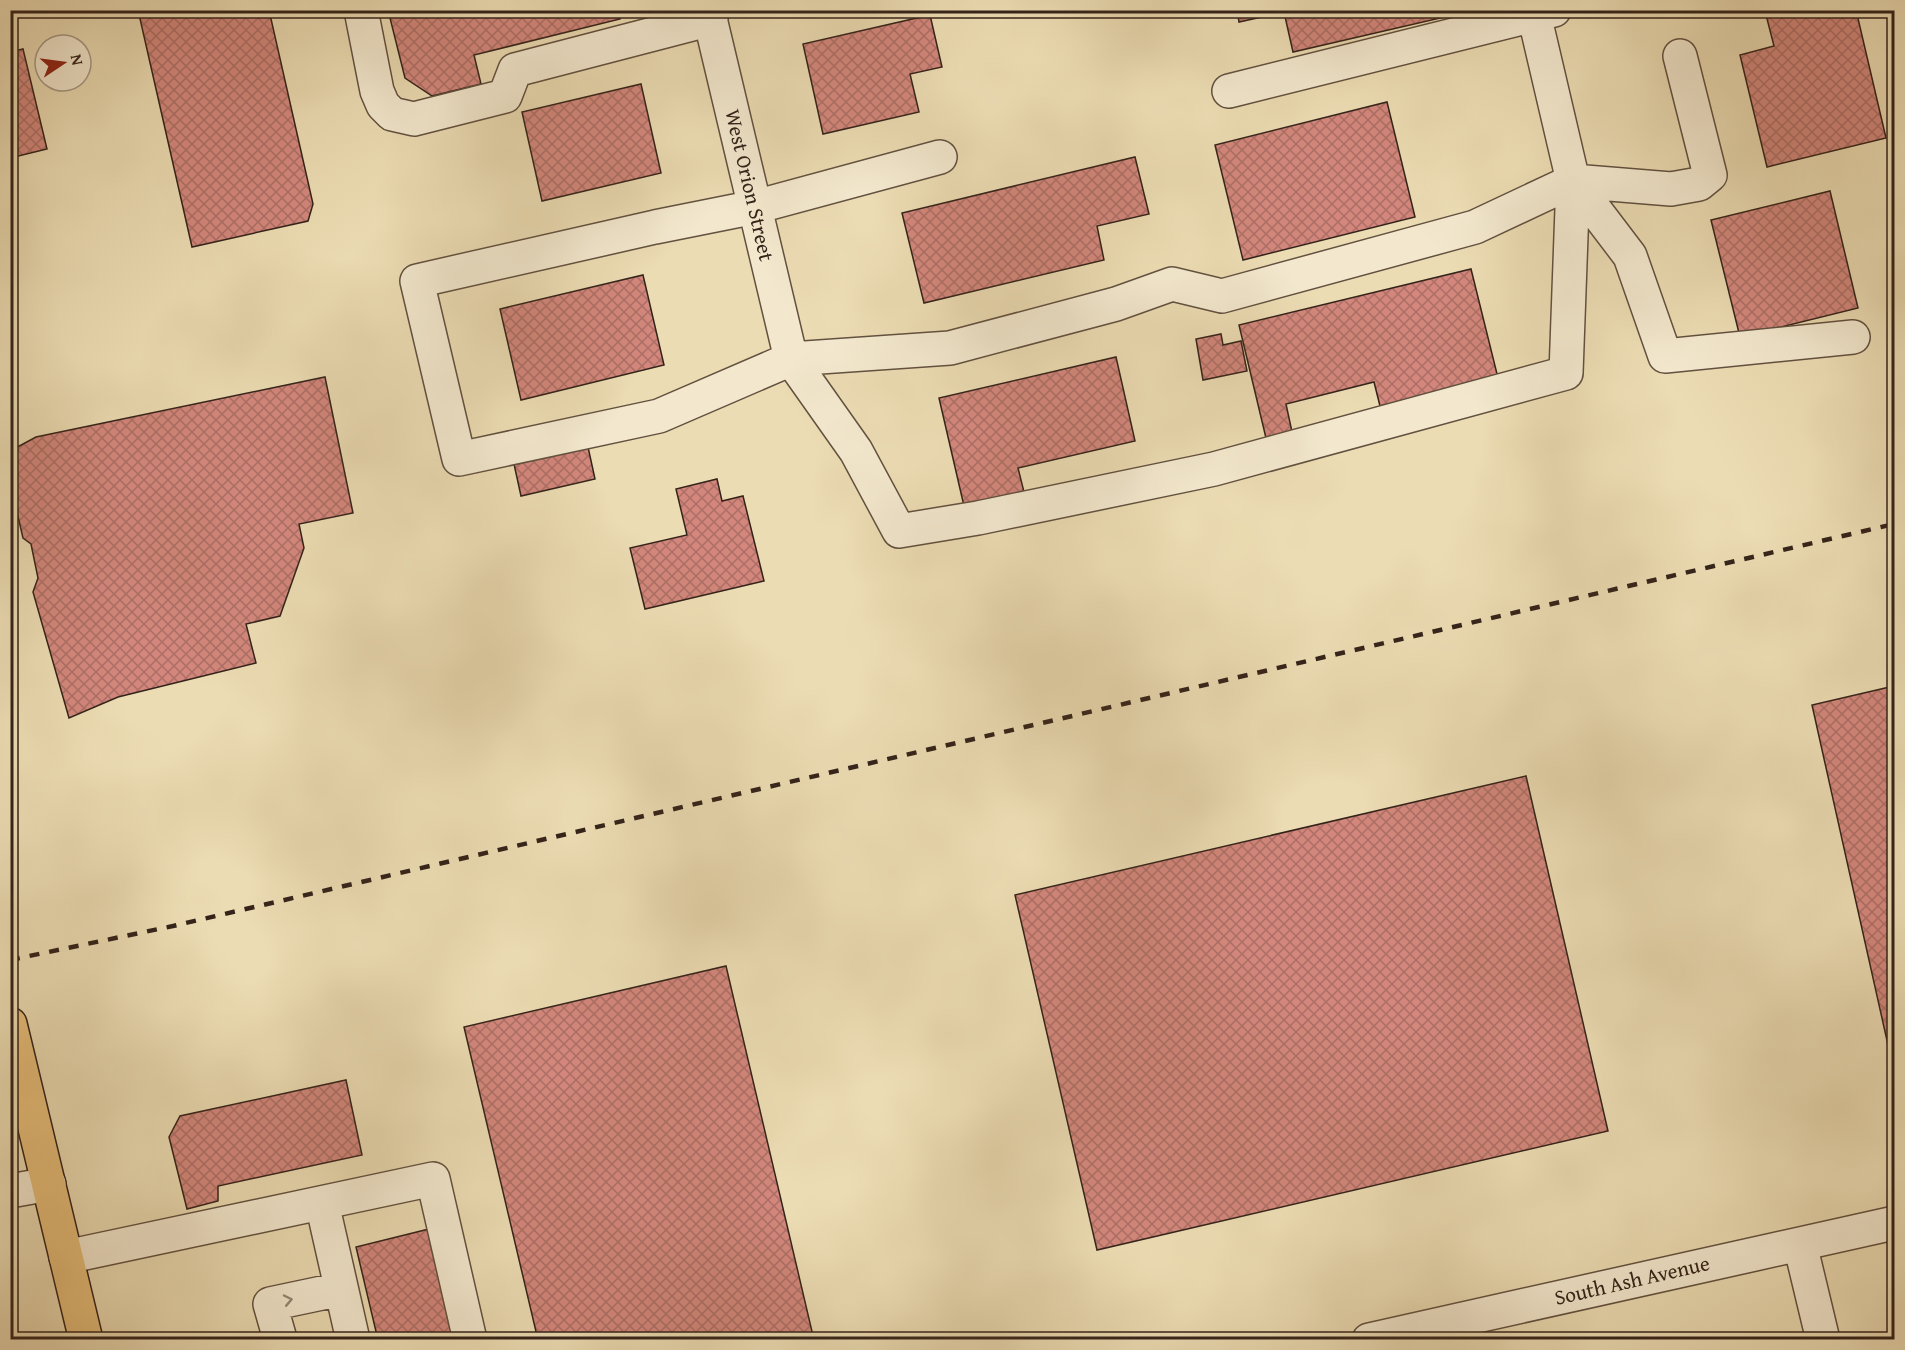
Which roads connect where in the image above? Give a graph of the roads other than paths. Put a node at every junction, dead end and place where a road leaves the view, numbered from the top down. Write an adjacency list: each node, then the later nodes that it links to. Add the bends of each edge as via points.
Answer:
1 (361, 10): 3 (street, via 383,105 392,114 414,119 505,96 515,70)
2 (1541, 13): 5 (street); 7 (street)
3 (710, 15): 8 (street, West Orion Street)
4 (1680, 56): 7 (street, via 1710,175 1699,184 1671,189)
5 (1229, 91)
6 (940, 157): 8 (street)
7 (1573, 181): 9 (street, via 1630,256 1665,356); 10 (street, via 1474,227 1222,296 1172,284 1116,304 950,348); 10 (street, via 1566,373 1214,469 899,531 856,451)
8 (755, 207): 10 (street, West Orion Street); 10 (street, via 417,281 459,459 659,416)
9 (1853, 337)
10 (791, 359)
11 (10, 1024): 12 (main road)
12 (49, 1184): 13 (street); 17 (main road)
13 (10, 1191)
14 (322, 1203): 17 (street); 18 (street); 22 (street, via 433,1179)
15 (1894, 1223): 16 (street, South Ash Avenue)
16 (1800, 1244): 23 (street, South Ash Avenue); 24 (street)
17 (66, 1257): 20 (main road)
18 (341, 1289): 19 (street, one-way to 18, via 270,1304); 21 (street)
19 (280, 1339)
20 (86, 1340)
21 (353, 1340)
22 (470, 1340)
23 (1369, 1340)
24 (1823, 1340)

